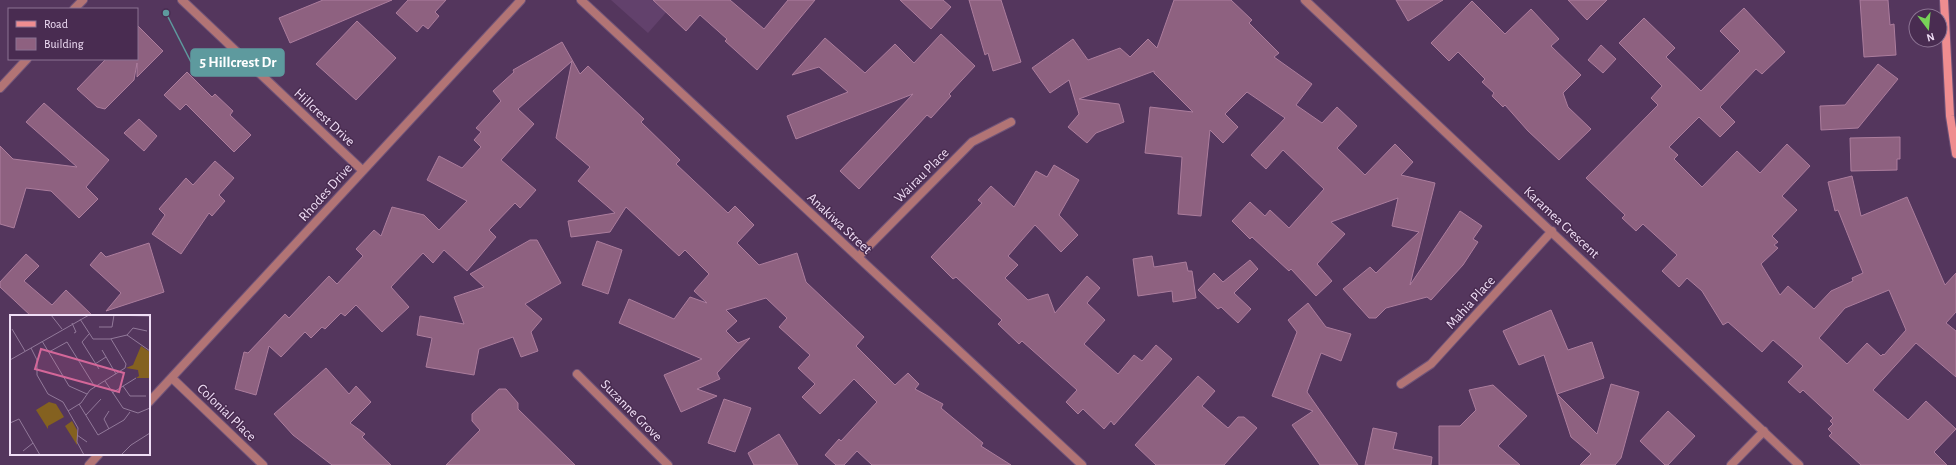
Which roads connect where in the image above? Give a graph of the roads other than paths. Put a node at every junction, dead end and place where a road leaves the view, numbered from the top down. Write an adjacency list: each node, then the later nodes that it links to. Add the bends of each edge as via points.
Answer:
1 (83, 0): 7 (street)
2 (182, 0): 12 (street, Hillcrest Drive)
3 (521, 0): 12 (street, Rhodes Drive)
4 (581, 0): 14 (street, Anakiwa Street)
5 (1305, 0): 13 (street, Karamea Crescent)
6 (1944, 0): 11 (street, via 1950,116)
7 (75, 8)
8 (26, 60): 9 (street)
9 (0, 88)
10 (1011, 122): 14 (street, Wairau Place, via 972,142)
11 (1956, 154)
12 (362, 170): 16 (street, Rhodes Drive)
13 (1552, 231): 17 (street, Mahia Place, via 1431,364); 19 (street, Karamea Crescent)
14 (858, 257): 24 (street, Anakiwa Street)
15 (577, 374): 23 (street, Suzanne Grove)
16 (172, 378): 18 (street, Rhodes Drive); 22 (street, Colonial Place)
17 (1400, 384)
18 (150, 401)
19 (1764, 431): 25 (street); 26 (street, Karamea Crescent)
20 (98, 455): 21 (street)
21 (89, 465)
22 (263, 465)
23 (668, 465)
24 (1082, 465)
25 (1731, 465)
26 (1800, 465)

